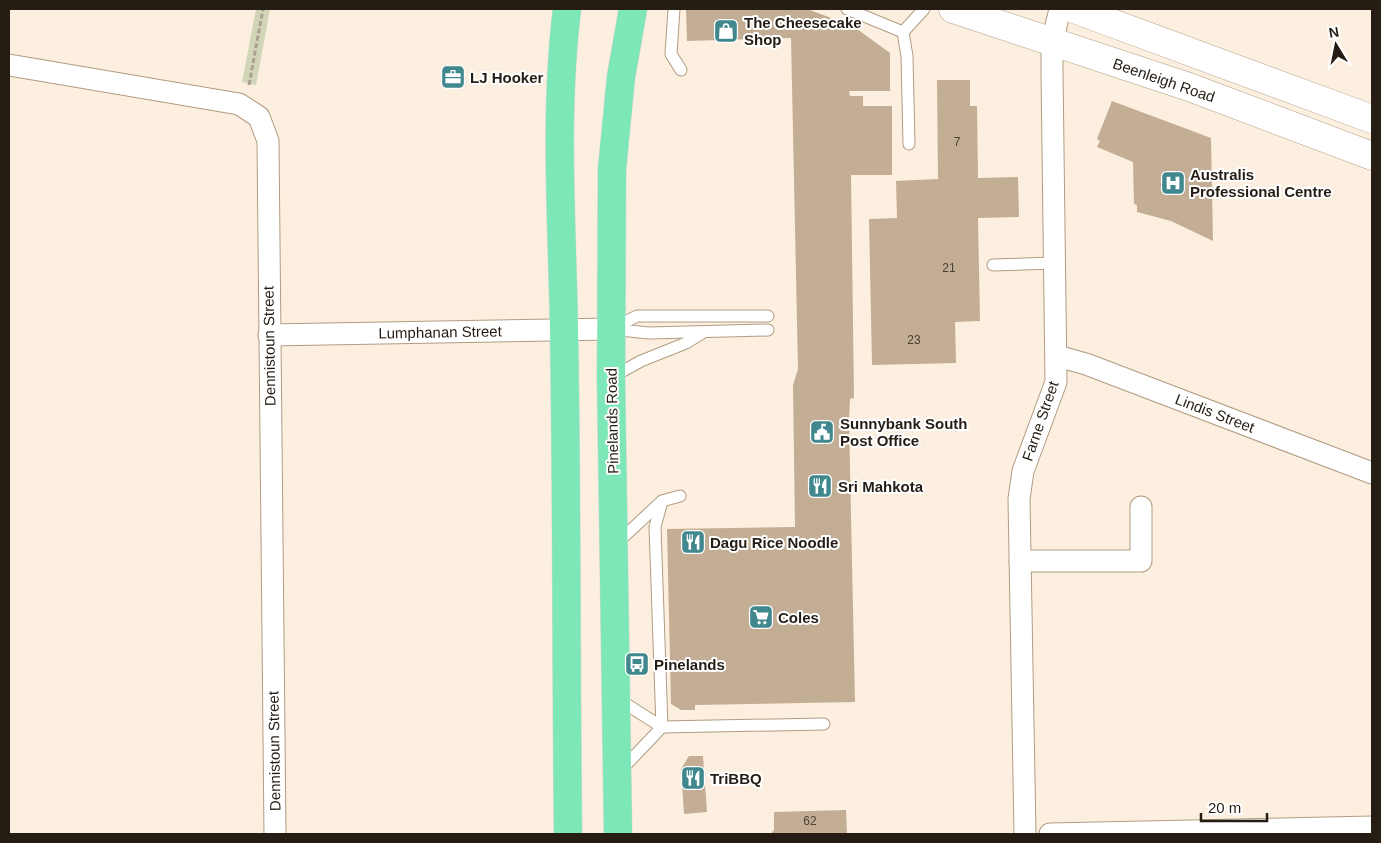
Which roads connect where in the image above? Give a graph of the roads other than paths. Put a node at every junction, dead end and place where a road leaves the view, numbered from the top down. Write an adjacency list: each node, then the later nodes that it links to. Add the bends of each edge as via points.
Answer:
1 (554, 9): 13 (main road)
2 (567, 9): 13 (main road)
3 (633, 9): 22 (main road, Pinelands Road, via 621,77 612,169)
4 (674, 9): 15 (lane, via 671,54)
5 (848, 9): 11 (lane)
6 (924, 9): 11 (lane)
7 (953, 9): 12 (main road, Beenleigh Road)
8 (1060, 9): 12 (street, Farne Street)
9 (1074, 9): 10 (main road)
10 (1118, 18): 16 (main road)
11 (903, 32): 17 (lane, via 907,56)
12 (1052, 43): 18 (main road, Beenleigh Road, via 1189,87); 19 (street, Farne Street)
13 (561, 60): 23 (main road, via 558,156)
14 (9, 65): 26 (street, Dennistoun Street, via 239,104 259,117 268,141)
15 (680, 70)
16 (1372, 119)
17 (909, 144)
18 (1372, 156)
19 (1054, 263): 20 (lane); 27 (street, Farne Street)
20 (993, 265)
21 (768, 316): 22 (lane, via 638,316)
22 (610, 329): 23 (street, Lumphanan Street); 25 (lane, via 638,333); 28 (main road, Pinelands Road)
23 (564, 330): 26 (street, Lumphanan Street); 41 (main road)
24 (768, 330): 25 (lane)
25 (702, 332): 28 (lane, via 686,344 641,361)
26 (269, 335): 40 (street, Dennistoun Street)
27 (1057, 356): 29 (street, Lindis Street, via 1086,364); 34 (street, Farne Street, via 1056,382 1023,471 1019,499)
28 (611, 378): 33 (main road, Pinelands Road)
29 (1372, 473)
30 (680, 496): 31 (lane)
31 (662, 501): 33 (lane); 37 (lane, via 656,527)
32 (1141, 507): 34 (street, via 1140,561)
33 (614, 546): 35 (main road, Pinelands Road)
34 (1020, 561): 43 (street, Farne Street)
35 (616, 698): 37 (lane); 38 (main road, Pinelands Road)
36 (824, 724): 37 (lane)
37 (662, 727): 38 (lane)
38 (618, 773): 42 (main road, Pinelands Road)
39 (1372, 827): 44 (street)
40 (275, 834)
41 (568, 834)
42 (618, 834)
43 (1024, 834)
44 (1050, 834)

